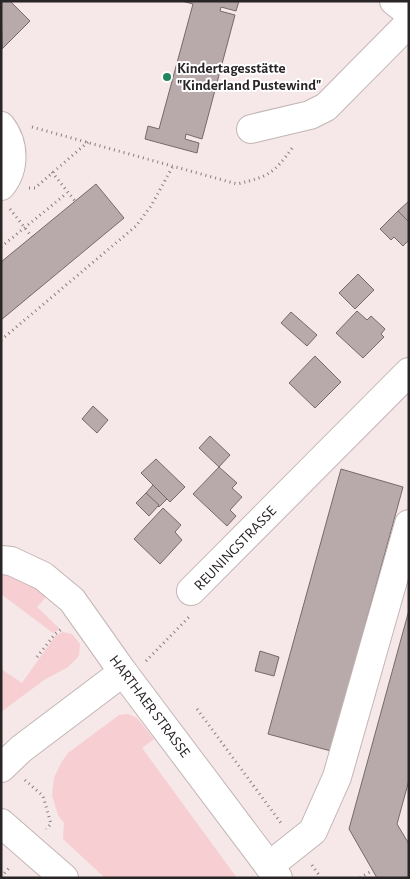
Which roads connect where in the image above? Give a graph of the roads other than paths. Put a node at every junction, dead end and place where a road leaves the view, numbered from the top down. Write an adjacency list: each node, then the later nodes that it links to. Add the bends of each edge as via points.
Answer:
1 (394, 1): 2 (street)
2 (409, 13)
3 (409, 22): 5 (street, via 326,107 310,115)
4 (14, 126): 6 (street, via 7,134 12,159 7,179)
5 (251, 129)
6 (14, 187)
7 (408, 376): 10 (street, REUNINGSTRASSE)
8 (409, 524): 14 (street, via 337,777 314,831)
9 (1, 560): 11 (street, HARTHAER STRASSE, via 11,561 43,576 72,600)
10 (191, 591)
11 (123, 672): 12 (street, via 21,749); 14 (street, HARTHAER STRASSE)
12 (1, 768)
13 (1, 823): 15 (street)
14 (274, 872)
15 (64, 878)

